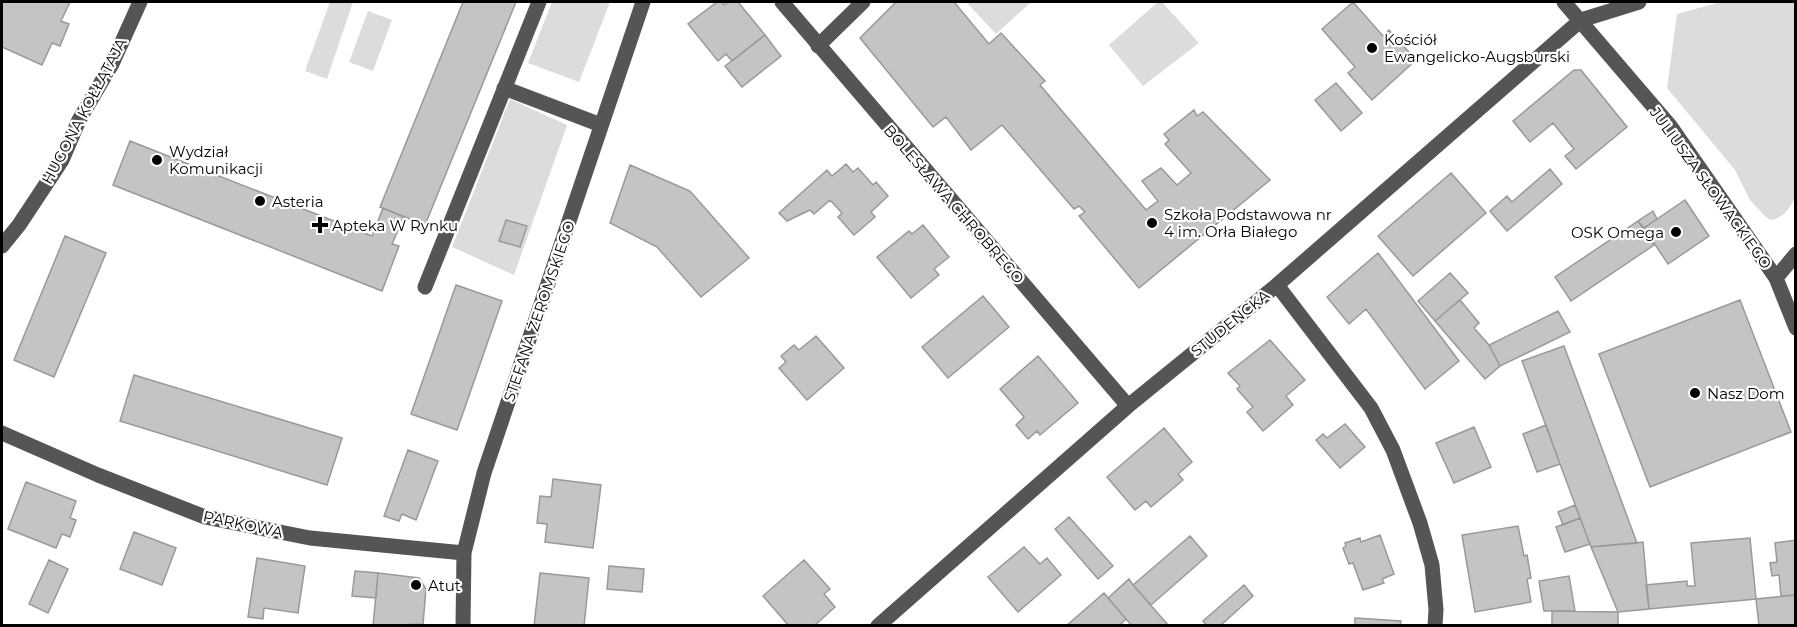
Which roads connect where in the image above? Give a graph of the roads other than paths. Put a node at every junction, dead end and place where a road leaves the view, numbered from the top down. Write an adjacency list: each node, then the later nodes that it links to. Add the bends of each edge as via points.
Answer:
1 (140, 2): 12 (street, HUGONA KOŁŁĄTAJA, via 62,160)
2 (539, 2): 10 (street)
3 (643, 2): 11 (street, STEFANA ŻEROMSKIEGO)
4 (782, 2): 9 (street, BOLESŁAWA CHROBREGO)
5 (863, 2): 9 (street)
6 (1564, 2): 8 (street, JULIUSZA SŁOWACKIEGO)
7 (1639, 2): 8 (street)
8 (1581, 20): 15 (street, JULIUSZA SŁOWACKIEGO, via 1671,127); 16 (street, STUDENCKA)
9 (818, 46): 19 (street, BOLESŁAWA CHROBREGO)
10 (504, 88): 11 (street); 17 (street)
11 (601, 125): 21 (street, STEFANA ŻEROMSKIEGO, via 484,473)
12 (2, 246)
13 (1796, 254): 15 (street)
14 (1796, 271): 15 (street)
15 (1776, 278): 18 (street, JULIUSZA SŁOWACKIEGO)
16 (1277, 285): 19 (street, STUDENCKA); 24 (street, via 1371,408 1393,450 1432,565)
17 (425, 287)
18 (1796, 328)
19 (1128, 406): 23 (street, STUDENCKA)
20 (2, 433): 21 (street, PARKOWA, via 205,517 310,538)
21 (464, 553): 22 (street, STEFANA ŻEROMSKIEGO)
22 (463, 626)
23 (878, 626)
24 (1435, 626)

